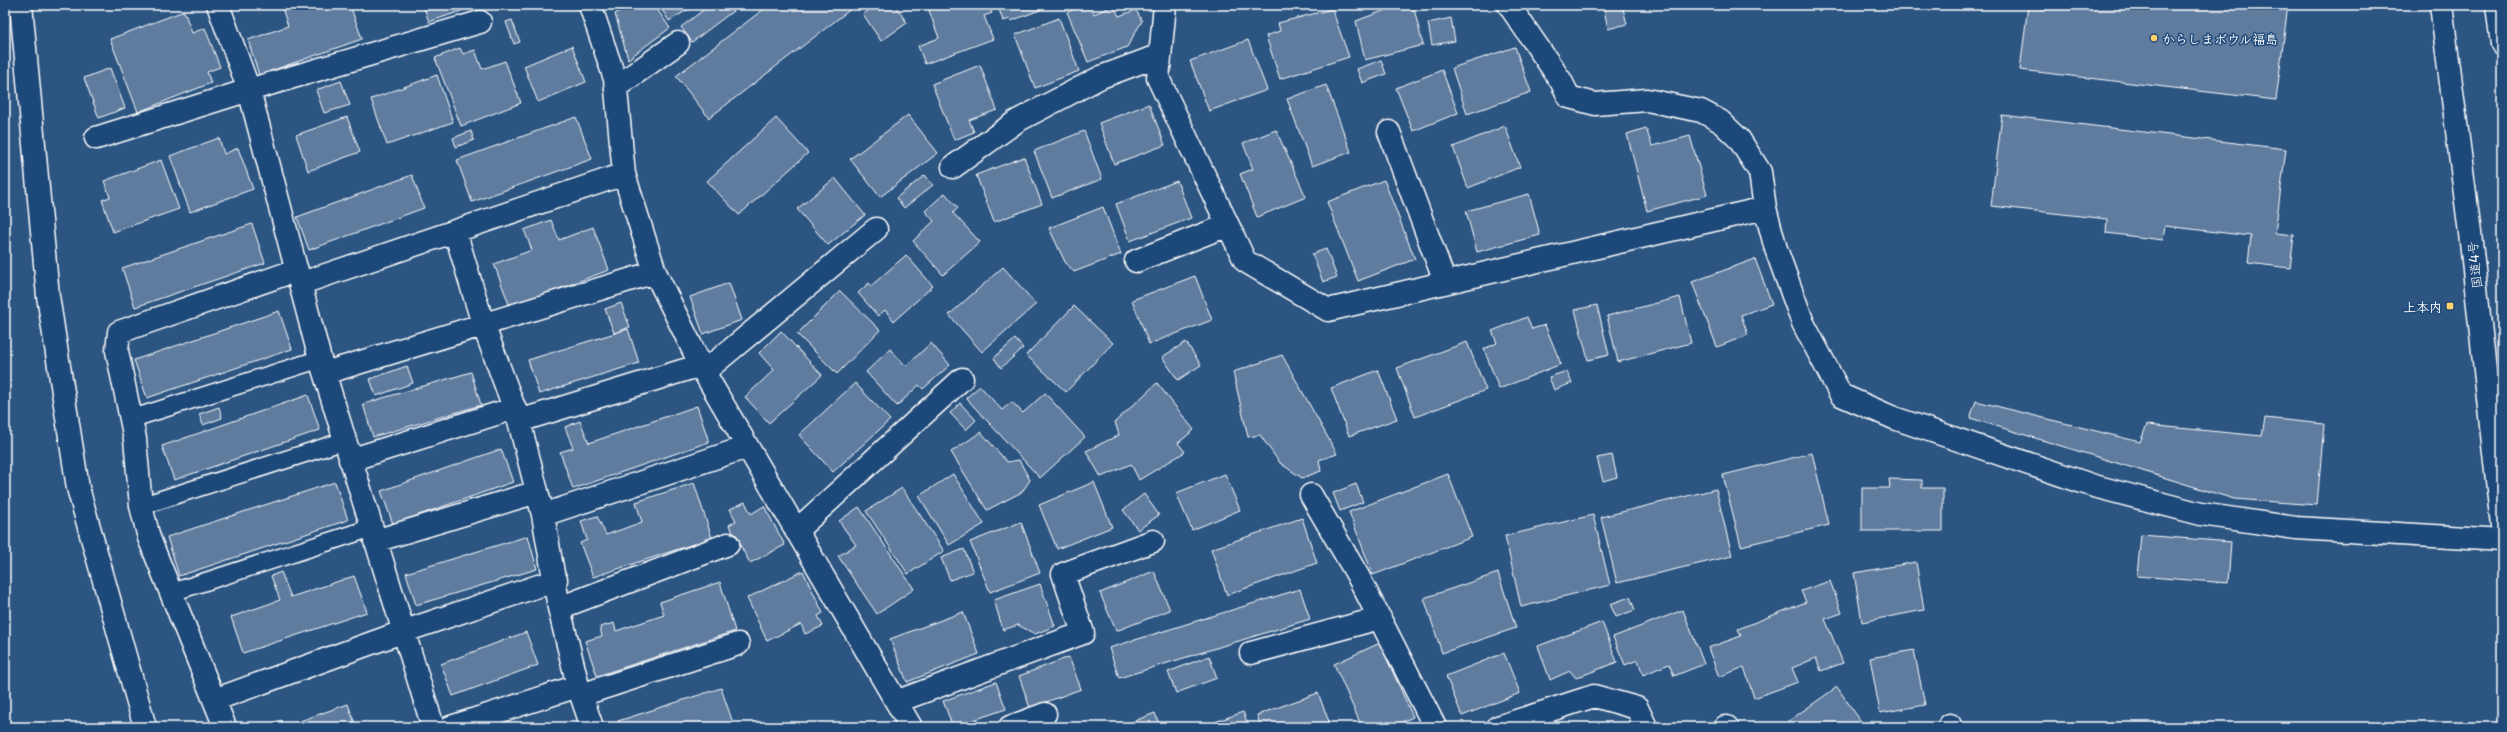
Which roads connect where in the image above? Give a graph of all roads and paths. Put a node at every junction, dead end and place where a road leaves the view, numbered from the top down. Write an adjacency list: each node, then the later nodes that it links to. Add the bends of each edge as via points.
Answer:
1 (21, 5): 55 (main road, via 48,296 78,488)
2 (218, 5): 13 (main road)
3 (590, 5): 12 (main road)
4 (1166, 5): 11 (main road)
5 (1510, 5): 18 (main road, via 1569,96 1595,104 1647,100 1701,111 1720,121 1738,140 1760,172)
6 (2441, 5): 38 (main road, 国道4号, via 2470,233)
7 (2498, 5): 10 (main road)
8 (480, 22): 13 (main road)
9 (678, 43): 12 (main road)
10 (2502, 44)
11 (1160, 55): 16 (main road, via 1101,77 1017,121); 19 (main road, via 1158,78)
12 (616, 86): 17 (main road)
13 (249, 90): 15 (main road); 24 (main road)
14 (1389, 132): 25 (main road)
15 (96, 138)
16 (953, 167)
17 (624, 174): 21 (main road); 23 (main road)
18 (1765, 208): 25 (main road); 42 (main road, via 1776,249 1803,323 1841,395 1894,418 2094,486 2201,514 2296,528)
19 (1228, 225): 22 (main road); 25 (main road, via 1245,261 1328,310)
20 (876, 229): 28 (main road)
21 (455, 231): 24 (main road); 26 (main road)
22 (1136, 261)
23 (655, 272): 26 (main road); 28 (main road)
24 (299, 277): 27 (main road); 31 (main road, via 119,332 117,351)
25 (1445, 282)
26 (483, 324): 27 (main road); 30 (main road)
27 (323, 366): 31 (lane); 33 (main road)
28 (702, 369): 30 (main road); 32 (main road)
29 (962, 379): 39 (main road)
30 (517, 414): 33 (main road); 34 (main road)
31 (131, 419): 36 (main road)
32 (747, 447): 37 (main road); 39 (main road)
33 (347, 451): 36 (lane); 40 (main road)
34 (537, 492): 37 (main road); 40 (main road)
35 (1311, 495): 47 (main road)
36 (141, 506): 45 (main road, via 149,538)
37 (543, 515): 44 (main road)
38 (2502, 526)
39 (796, 531): 53 (main road)
40 (373, 534): 45 (lane); 48 (main road)
41 (1153, 540): 53 (main road, via 1063,574 1083,633)
42 (2502, 540)
43 (728, 544): 46 (main road)
44 (556, 580): 46 (main road); 48 (main road)
45 (170, 593): 52 (main road)
46 (559, 608): 51 (main road)
47 (1380, 618): 50 (main road); 62 (main road)
48 (402, 632): 52 (main road); 57 (main road)
49 (738, 644): 51 (main road)
50 (1251, 653)
51 (580, 691): 58 (main road); 59 (main road)
52 (214, 700): 56 (main road)
53 (898, 701): 60 (main road)
54 (1046, 714): 61 (main road)
55 (145, 727)
56 (225, 727)
57 (433, 727)
58 (451, 727)
59 (592, 727)
60 (911, 727)
61 (1010, 727)
62 (1435, 727)
63 (1498, 727): 64 (main road, via 1594,696 1637,708)
64 (1646, 727)

